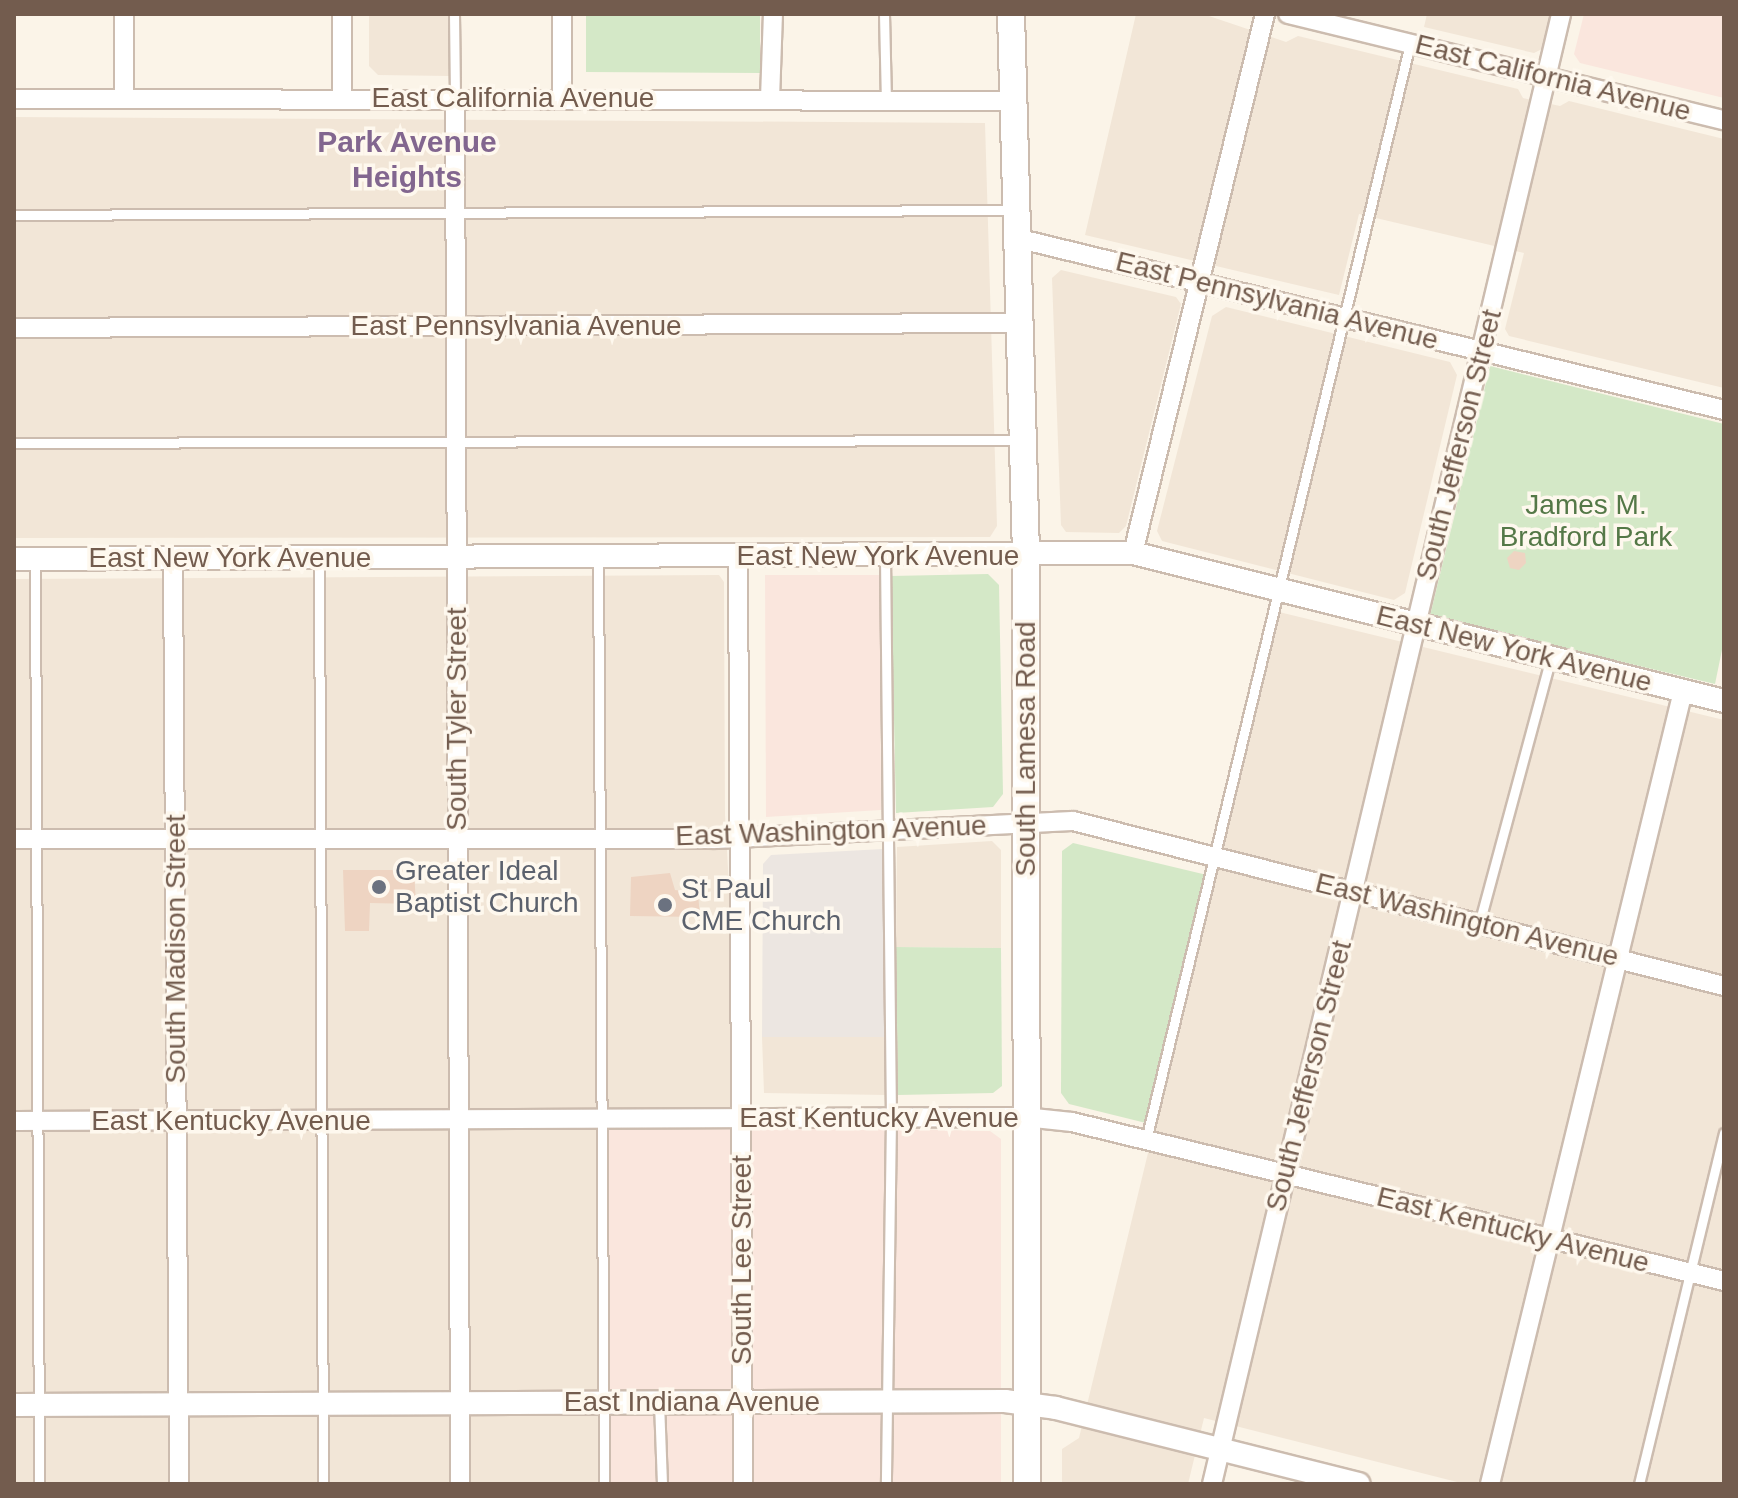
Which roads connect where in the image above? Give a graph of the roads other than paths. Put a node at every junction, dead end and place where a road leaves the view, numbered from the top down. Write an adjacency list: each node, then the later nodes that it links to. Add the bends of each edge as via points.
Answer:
1 (124, 14): 17 (street)
2 (342, 14): 13 (street)
3 (454, 14): 14 (lane)
4 (562, 14): 15 (street)
5 (773, 14): 18 (street)
6 (884, 14): 19 (lane)
7 (1011, 14): 20 (main road, South Lamesa Road)
8 (1265, 14): 26 (street)
9 (1288, 14): 11 (street, East California Avenue)
10 (1561, 14): 12 (street, South Jefferson Street)
11 (1410, 44): 12 (street, East California Avenue); 27 (lane)
12 (1546, 77): 21 (street, East California Avenue); 31 (street, South Jefferson Street)
13 (342, 98): 14 (street, East California Avenue); 17 (street, East California Avenue)
14 (455, 98): 15 (street, East California Avenue); 23 (street, South Tyler Street)
15 (562, 98): 18 (street, East California Avenue)
16 (14, 99): 17 (street, East California Avenue)
17 (124, 99)
18 (770, 99): 19 (street, East California Avenue)
19 (886, 100): 20 (street, East California Avenue)
20 (1013, 101): 22 (main road, South Lamesa Road)
21 (1724, 120)
22 (1016, 210): 23 (lane); 25 (main road, South Lamesa Road)
23 (455, 213): 24 (lane); 29 (street, South Tyler Street)
24 (14, 215)
25 (1016, 238): 26 (street, East Pennsylvania Avenue); 28 (main road, South Lamesa Road)
26 (1198, 283): 27 (street, East Pennsylvania Avenue); 36 (street)
27 (1345, 318): 31 (street, East Pennsylvania Avenue); 45 (lane)
28 (1019, 323): 29 (street, East Pennsylvania Avenue); 33 (main road, South Lamesa Road)
29 (455, 326): 30 (street, East Pennsylvania Avenue); 35 (street, South Tyler Street)
30 (14, 328)
31 (1482, 351): 32 (street, East Pennsylvania Avenue); 46 (street, South Jefferson Street)
32 (1724, 410)
33 (1022, 440): 35 (lane); 37 (main road, South Lamesa Road)
34 (14, 443): 35 (lane)
35 (456, 443): 40 (street, South Tyler Street)
36 (1133, 553): 37 (street, East New York Avenue); 45 (street, East New York Avenue)
37 (1026, 555): 39 (street, East New York Avenue); 50 (main road, South Lamesa Road)
38 (738, 556): 39 (street, East New York Avenue); 41 (street, East New York Avenue); 55 (street, South Lee Street)
39 (885, 556): 51 (lane)
40 (457, 557): 41 (street, East New York Avenue); 43 (street, East New York Avenue); 58 (street, South Tyler Street)
41 (598, 557): 54 (lane)
42 (173, 558): 43 (street, East New York Avenue); 44 (street, East New York Avenue); 52 (street, South Madison Street)
43 (319, 558): 53 (lane)
44 (24, 559): 57 (lane)
45 (1278, 590): 46 (street, East New York Avenue); 59 (lane)
46 (1416, 624): 47 (street, East New York Avenue); 60 (street, South Jefferson Street)
47 (1551, 658): 48 (street, East New York Avenue); 61 (lane, via 1507,805)
48 (1683, 691): 49 (street, East New York Avenue); 62 (street)
49 (1724, 701)
50 (1027, 823): 51 (street, East Washington Avenue); 59 (street, East Washington Avenue, via 1073,821); 64 (main road, South Lamesa Road)
51 (889, 826): 55 (street, East Washington Avenue); 66 (lane)
52 (176, 838): 53 (street, East Washington Avenue); 57 (street, East Washington Avenue); 70 (street, South Madison Street)
53 (322, 838): 58 (street, East Washington Avenue); 71 (lane)
54 (598, 838): 55 (street, East Washington Avenue); 58 (street, East Washington Avenue); 67 (lane)
55 (739, 838): 65 (street, South Lee Street)
56 (14, 839): 57 (street, East Washington Avenue)
57 (37, 839): 69 (lane)
58 (457, 839): 72 (street, South Tyler Street)
59 (1216, 857): 60 (street, East Washington Avenue); 74 (lane)
60 (1353, 891): 61 (street, East Washington Avenue); 75 (street, South Jefferson Street)
61 (1479, 924): 62 (street, East Washington Avenue)
62 (1617, 959): 63 (street, East Washington Avenue); 76 (street)
63 (1724, 986)
64 (1024, 1117): 66 (street, East Kentucky Avenue); 74 (street, East Kentucky Avenue); 85 (main road, South Lamesa Road)
65 (741, 1118): 66 (street, East Kentucky Avenue); 67 (street, East Kentucky Avenue); 81 (street, South Lee Street)
66 (891, 1118): 82 (lane)
67 (604, 1119): 72 (street, East Kentucky Avenue); 79 (lane)
68 (14, 1121): 69 (street, East Kentucky Avenue)
69 (37, 1121): 70 (street, East Kentucky Avenue); 87 (lane)
70 (177, 1121): 71 (street, East Kentucky Avenue); 88 (street, South Madison Street)
71 (321, 1121): 72 (street, East Kentucky Avenue); 83 (lane)
72 (458, 1121): 84 (street, South Tyler Street)
73 (1724, 1133): 77 (lane)
74 (1146, 1140): 75 (street, East Kentucky Avenue)
75 (1285, 1175): 76 (street, East Kentucky Avenue); 89 (street, South Jefferson Street)
76 (1549, 1238): 77 (street, East Kentucky Avenue); 101 (street)
77 (1689, 1272): 78 (street, East Kentucky Avenue); 102 (lane)
78 (1724, 1281)
79 (604, 1402): 80 (street, East Indiana Avenue); 84 (street, East Indiana Avenue); 94 (lane)
80 (659, 1402): 81 (street, East Indiana Avenue); 95 (lane)
81 (743, 1402): 82 (street, East Indiana Avenue); 96 (street, South Lee Street)
82 (886, 1402): 85 (street, East Indiana Avenue); 97 (lane)
83 (323, 1403): 84 (street, East Indiana Avenue); 88 (street, East Indiana Avenue); 92 (lane)
84 (461, 1403): 93 (street, South Tyler Street)
85 (1026, 1403): 89 (street, East Indiana Avenue); 98 (main road, South Lamesa Road)
86 (14, 1405): 87 (street, East Indiana Avenue)
87 (39, 1405): 88 (street, East Indiana Avenue); 90 (lane)
88 (179, 1405): 91 (street, South Madison Street)
89 (1220, 1450): 99 (street, South Jefferson Street); 100 (street, East Indiana Avenue)
90 (39, 1484)
91 (179, 1484)
92 (323, 1484)
93 (460, 1484)
94 (604, 1484)
95 (662, 1484)
96 (743, 1484)
97 (886, 1484)
98 (1027, 1484)
99 (1212, 1484)
100 (1359, 1484)
101 (1490, 1484)
102 (1639, 1484)

